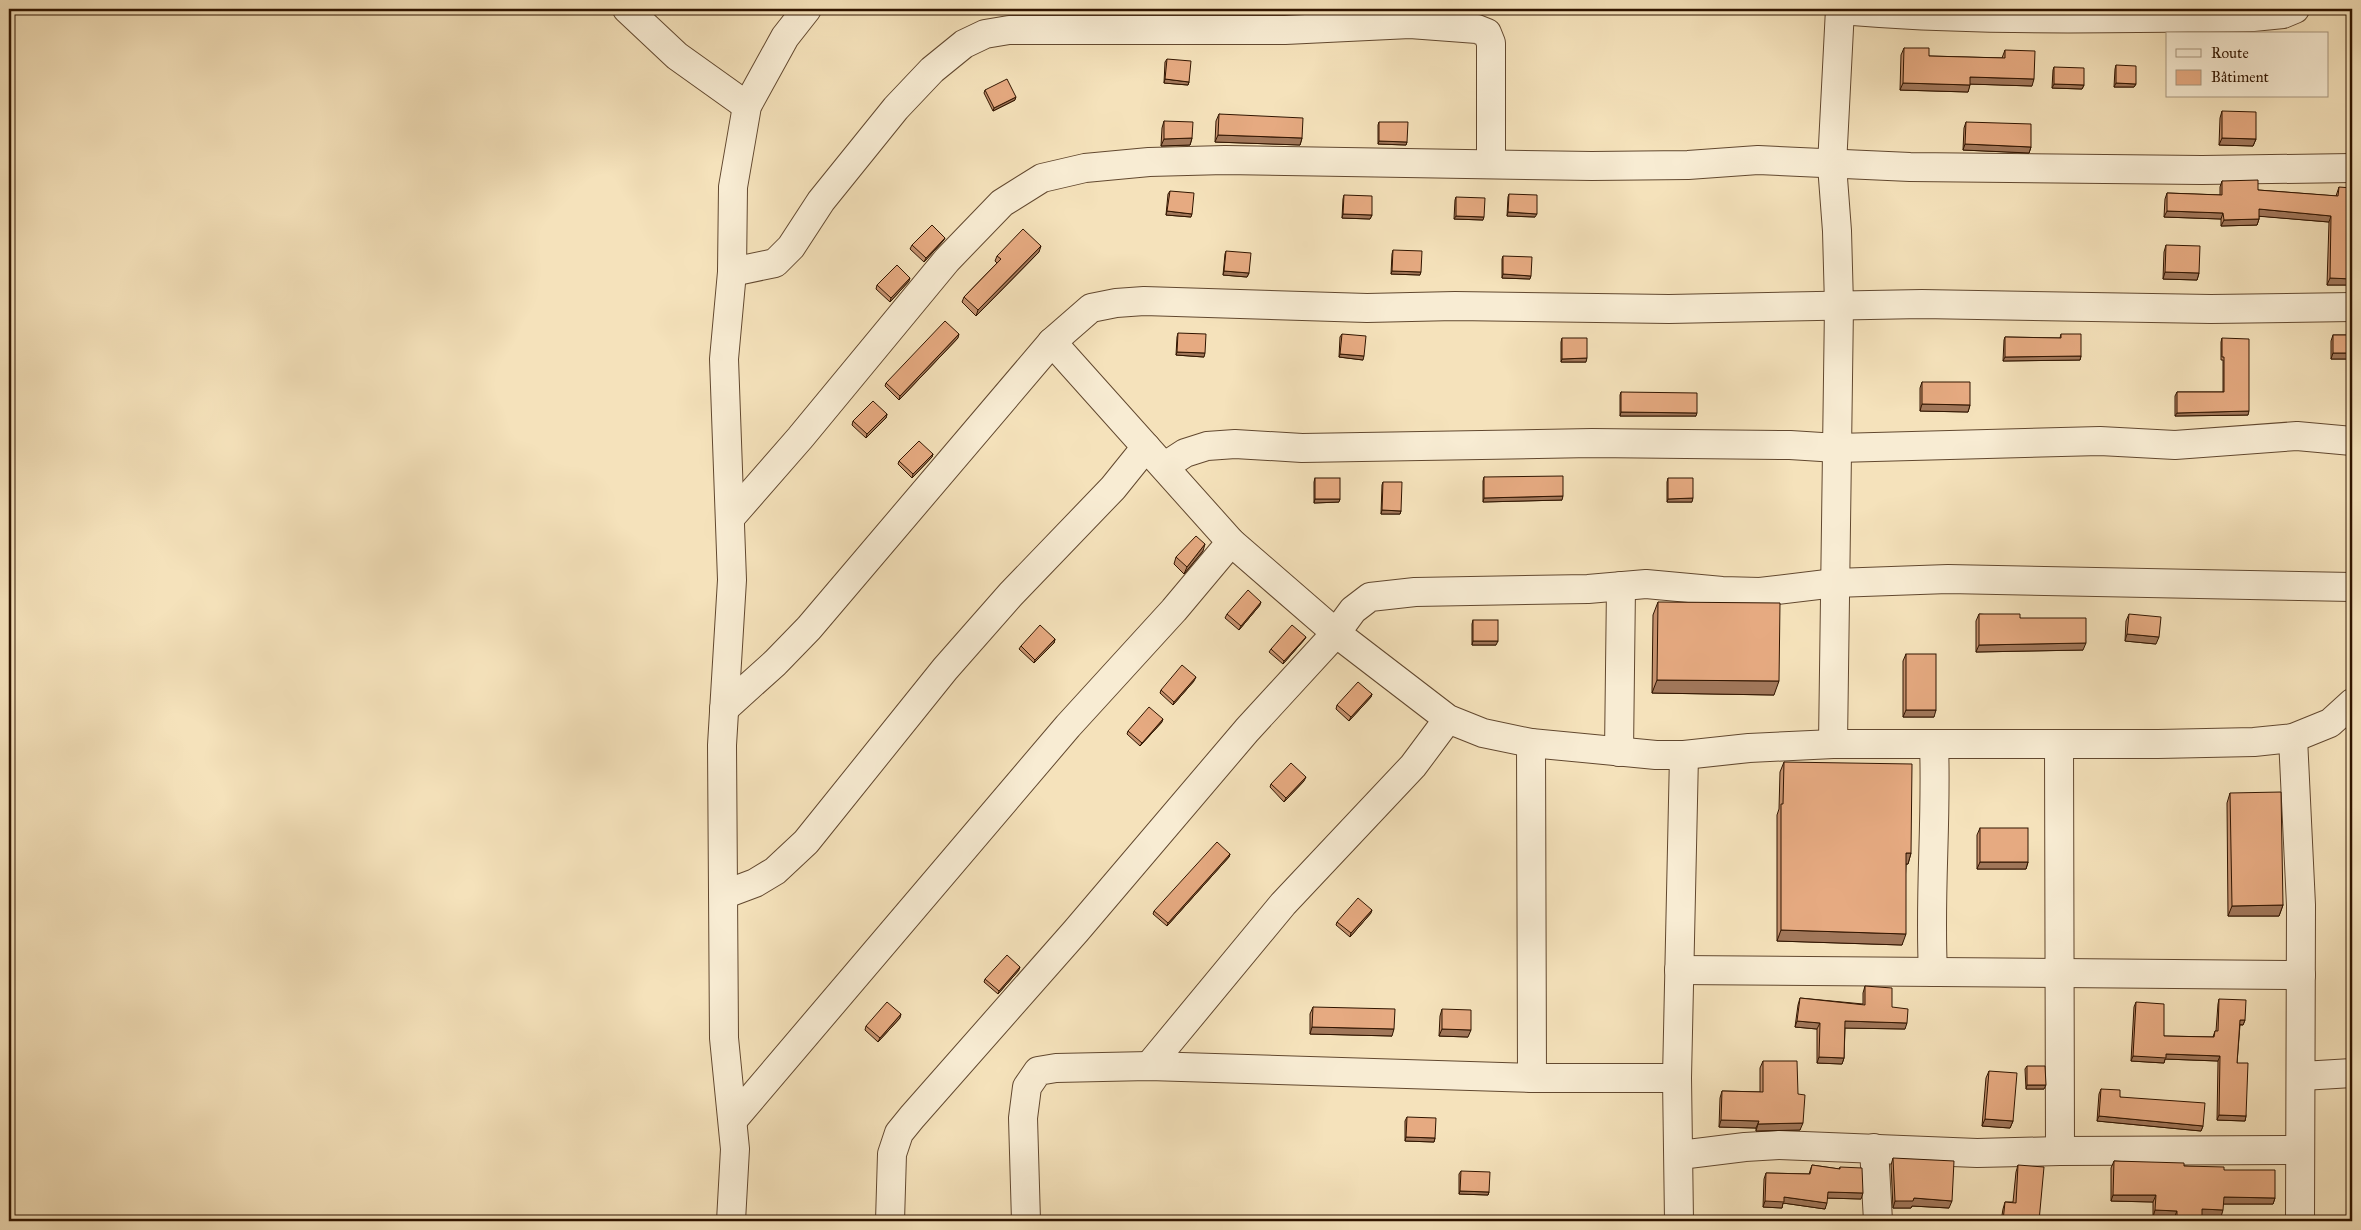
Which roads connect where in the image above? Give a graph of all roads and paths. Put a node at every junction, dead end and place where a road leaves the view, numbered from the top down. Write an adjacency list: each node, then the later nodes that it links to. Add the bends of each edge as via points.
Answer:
1 (627, 9): 5 (street, via 677,56)
2 (807, 9): 5 (street, via 785,37)
3 (1840, 9): 4 (street, via 1915,16 2011,19 2253,17 2283,14); 7 (street)
4 (2295, 9)
5 (747, 106): 9 (street, via 733,187)
6 (1491, 164): 7 (street, via 1688,165 1758,160); 9 (street, via 1491,43 1487,33 1477,30 1410,24 1285,30 1009,30 985,34 964,44 932,70 896,108 821,201 791,247 775,263); 16 (street, via 1149,162 1085,168 1042,178 1002,202 947,260)
7 (1832, 165): 8 (street); 10 (street)
8 (2352, 168)
9 (732, 272): 16 (street, via 724,359)
10 (1839, 305): 11 (street); 12 (street, via 1669,309 1367,308 1144,301 1090,308); 14 (street)
11 (2352, 308)
12 (1052, 342): 15 (street); 23 (street, via 809,628)
13 (2352, 442): 14 (street, via 2297,436 2175,444 2100,441)
14 (1837, 448): 15 (street, via 1592,443 1302,448 1235,444 1207,446); 18 (street)
15 (1155, 457): 17 (street); 32 (street, via 1113,488 1011,594 945,669 806,842 776,871 755,884)
16 (731, 517): 23 (street, via 732,580)
17 (1231, 542): 21 (street); 42 (street, via 1068,726)
18 (1835, 583): 19 (street, via 1760,592 1646,584); 20 (street, via 1948,579); 27 (street)
19 (1621, 586): 21 (street, via 1385,594 1361,602); 30 (street)
20 (2352, 587)
21 (1336, 633): 24 (street); 48 (street, via 1247,730 900,1133 892,1154)
22 (2352, 703): 25 (street, via 2330,723)
23 (724, 709): 32 (street)
24 (1448, 719): 26 (street, via 1483,733); 37 (street, via 1413,766 1284,904)
25 (2294, 738): 29 (street, via 2244,742); 36 (street)
26 (1531, 742): 30 (street); 40 (street)
27 (1833, 744): 28 (street); 31 (street)
28 (1934, 744): 29 (street); 34 (street, via 1931,888)
29 (2058, 744): 35 (street)
30 (1619, 752): 31 (street)
31 (1684, 755): 33 (street)
32 (723, 895): 42 (street, via 724,1038)
33 (1678, 970): 34 (street); 41 (street)
34 (1934, 972): 35 (street)
35 (2059, 974): 36 (street); 45 (street)
36 (2301, 975): 39 (street)
37 (1149, 1066): 40 (street); 49 (street, via 1038,1071 1027,1087 1024,1118)
38 (2352, 1073): 39 (street)
39 (2302, 1076): 44 (street)
40 (1532, 1078): 41 (street)
41 (1677, 1078): 46 (street)
42 (733, 1120): 47 (street, via 735,1150)
43 (1874, 1148): 45 (street, via 1977,1154); 46 (street, via 1780,1145); 51 (street)
44 (2299, 1150): 45 (street); 52 (street)
45 (2060, 1151)
46 (1680, 1155): 50 (street)
47 (731, 1221)
48 (890, 1221)
49 (1026, 1221)
50 (1679, 1221)
51 (1878, 1221)
52 (2300, 1221)

